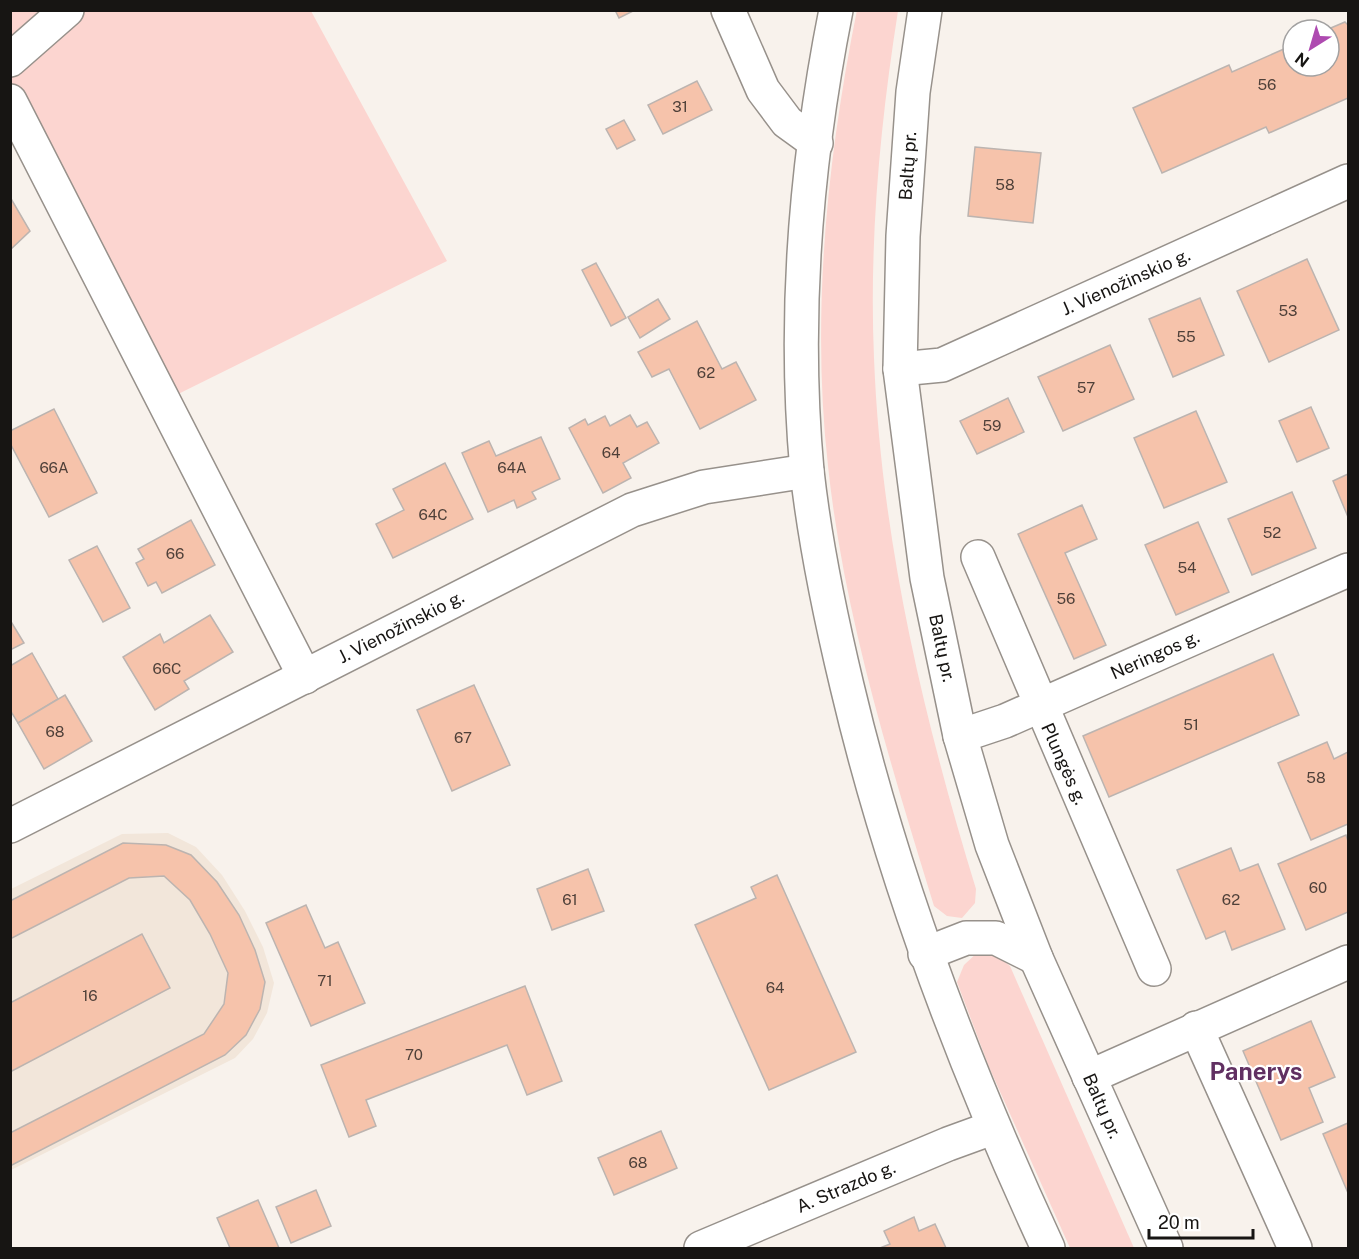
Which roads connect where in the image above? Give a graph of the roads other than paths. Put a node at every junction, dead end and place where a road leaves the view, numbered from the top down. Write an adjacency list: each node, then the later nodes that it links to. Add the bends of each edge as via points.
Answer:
1 (67, 10): 5 (street)
2 (728, 10): 7 (street, via 763,90 787,122)
3 (836, 10): 7 (street)
4 (925, 10): 9 (street, Baltų pr., via 907,170)
5 (10, 60)
6 (10, 101): 13 (street)
7 (816, 143): 10 (street, via 806,212 801,331)
8 (1348, 181): 9 (street, J. Vienožinskio g., via 942,365)
9 (900, 369): 15 (street, Baltų pr., via 927,578)
10 (807, 471): 13 (street, J. Vienožinskio g., via 704,487 632,510); 17 (street, via 826,598 863,754)
11 (978, 557): 14 (street, Plungės g.)
12 (1348, 570): 14 (street, Neringos g.)
13 (305, 677): 16 (street, J. Vienožinskio g.)
14 (1039, 706): 15 (street, Neringos g.); 20 (street, Plungės g.)
15 (960, 736): 18 (street, Baltų pr., via 992,845)
16 (10, 826)
17 (925, 954): 18 (street, via 966,938 996,938); 23 (street)
18 (1036, 958): 22 (street, Baltų pr.)
19 (1348, 962): 21 (street)
20 (1154, 969)
21 (1196, 1028): 22 (street); 27 (street)
22 (1089, 1077): 26 (street, Baltų pr.)
23 (992, 1128): 24 (street, A. Strazdo g.); 25 (street)
24 (701, 1248)
25 (1048, 1248)
26 (1166, 1248)
27 (1295, 1248)

